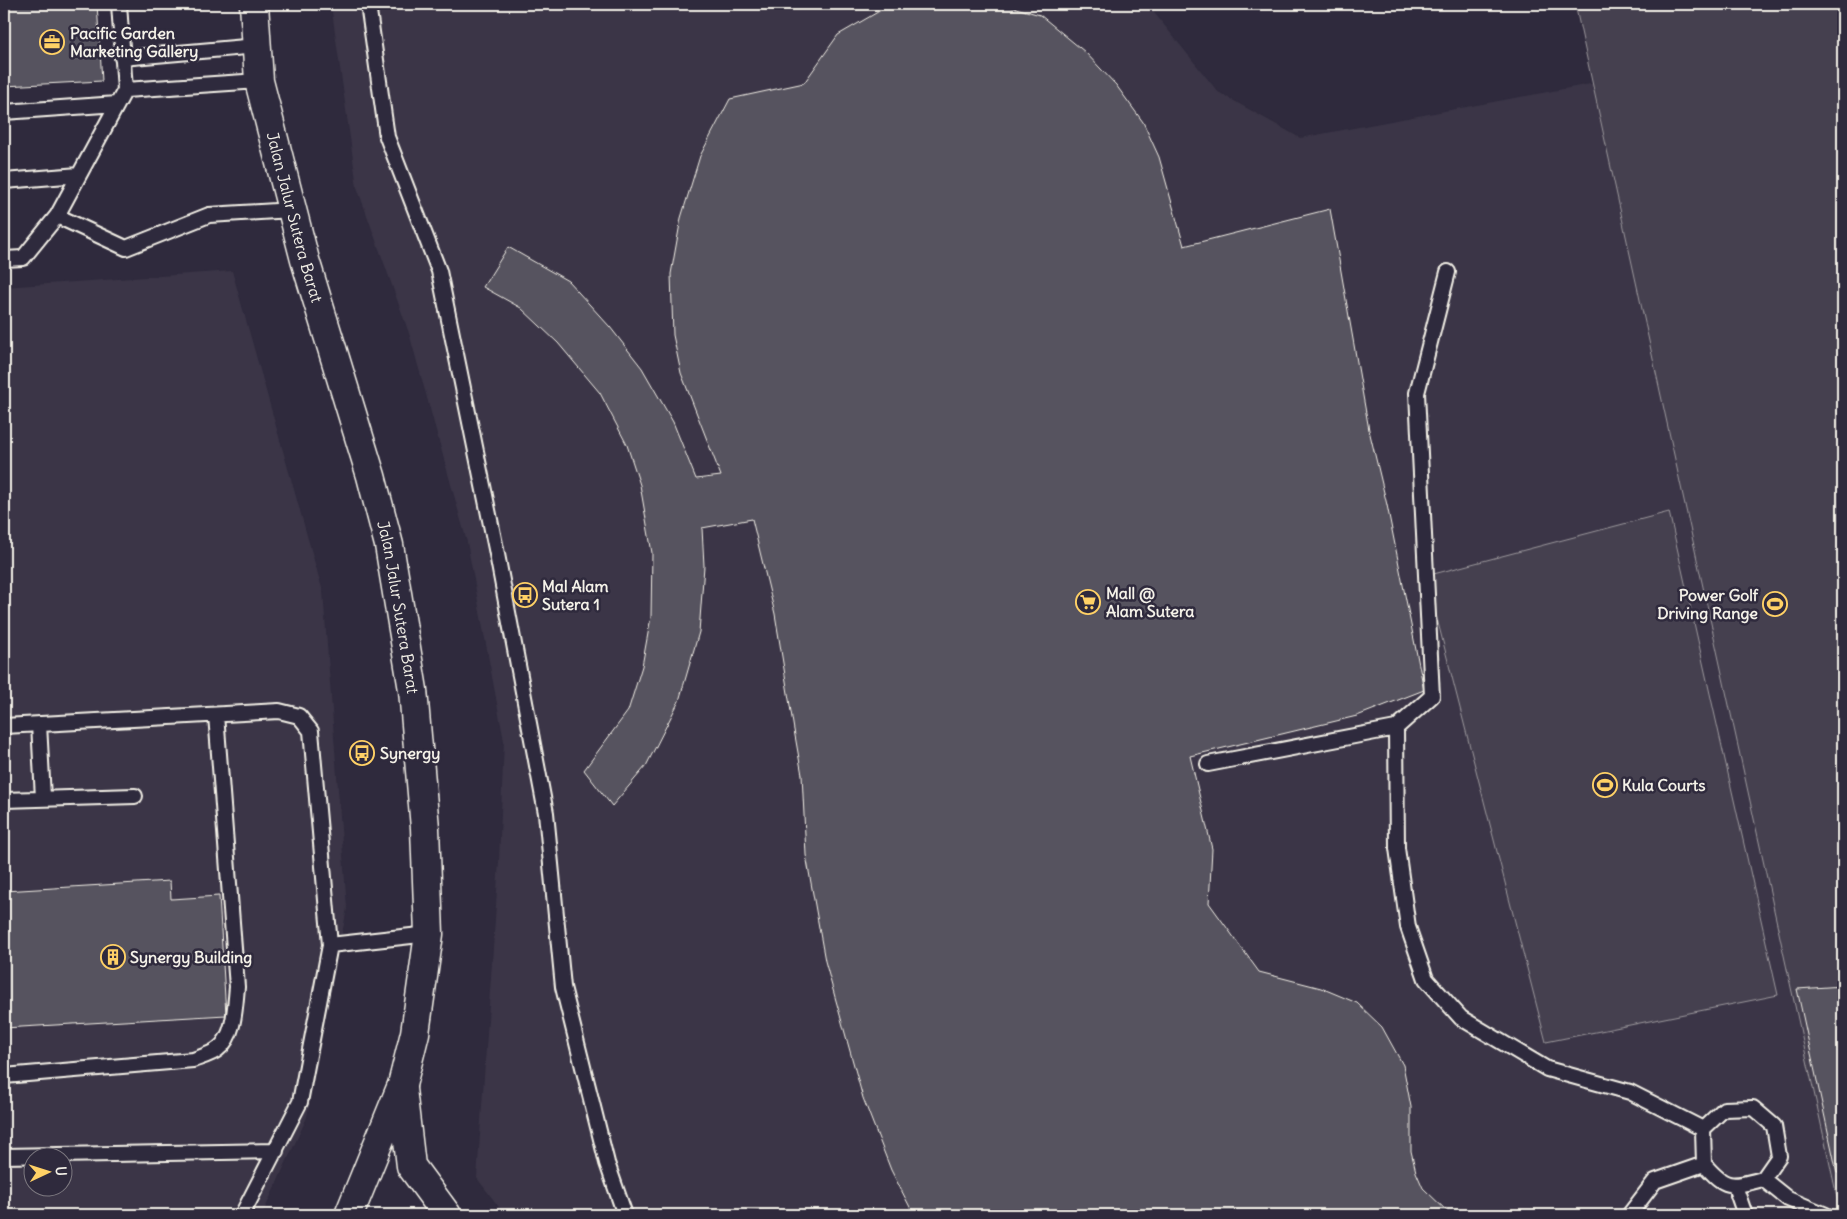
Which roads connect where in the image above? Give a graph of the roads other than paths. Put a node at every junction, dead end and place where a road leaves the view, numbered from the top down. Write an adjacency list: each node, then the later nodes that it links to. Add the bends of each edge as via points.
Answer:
1 (119, 4): 5 (lane)
2 (254, 4): 4 (street, Jalan Jalur Sutera Barat)
3 (368, 4): 37 (lane, via 387,137 439,271 546,813 563,987 607,1163)
4 (257, 46): 5 (lane); 6 (street, Jalan Jalur Sutera Barat)
5 (122, 58): 7 (lane)
6 (259, 82): 7 (lane); 12 (street, Jalan Jalur Sutera Barat)
7 (125, 90): 8 (lane)
8 (117, 104): 9 (lane); 10 (lane)
9 (4, 112)
10 (79, 175): 11 (lane); 13 (lane)
11 (4, 181)
12 (292, 210): 13 (lane, via 209,215 126,248); 24 (street, Jalan Jalur Sutera Barat, via 390,545 413,690 425,828)
13 (57, 216): 14 (lane, via 23,258)
14 (4, 259)
15 (1448, 272): 19 (lane, via 1417,394 1432,696)
16 (216, 715): 17 (lane); 25 (lane, via 279,711 299,716 311,730); 26 (lane, via 237,987 228,1037 218,1049 193,1060)
17 (40, 724): 18 (lane); 22 (lane)
18 (4, 726)
19 (1396, 728): 20 (lane); 28 (lane, via 1397,848 1408,926 1426,979 1461,1018 1547,1069 1630,1092)
20 (1208, 764)
21 (134, 796): 22 (lane)
22 (43, 798): 23 (lane)
23 (4, 800)
24 (429, 934): 25 (lane); 27 (street, Jalan Jalur Sutera Barat, via 415,1033)
25 (330, 945): 29 (lane, via 300,1102)
26 (4, 1076)
27 (402, 1085): 35 (street, Jalan Jalur Sutera Barat); 36 (street, via 411,1166)
28 (1704, 1129): 31 (lane); 32 (lane, via 1724,1109 1753,1108 1774,1126 1779,1156)
29 (276, 1151): 30 (lane); 34 (lane)
30 (4, 1156)
31 (1704, 1164): 33 (lane, via 1716,1179); 38 (lane, via 1655,1181)
32 (1763, 1179): 33 (lane); 40 (lane, via 1788,1198)
33 (1734, 1186): 39 (lane)
34 (242, 1215)
35 (349, 1215)
36 (447, 1215)
37 (625, 1215)
38 (1630, 1215)
39 (1744, 1215)
40 (1826, 1215)

